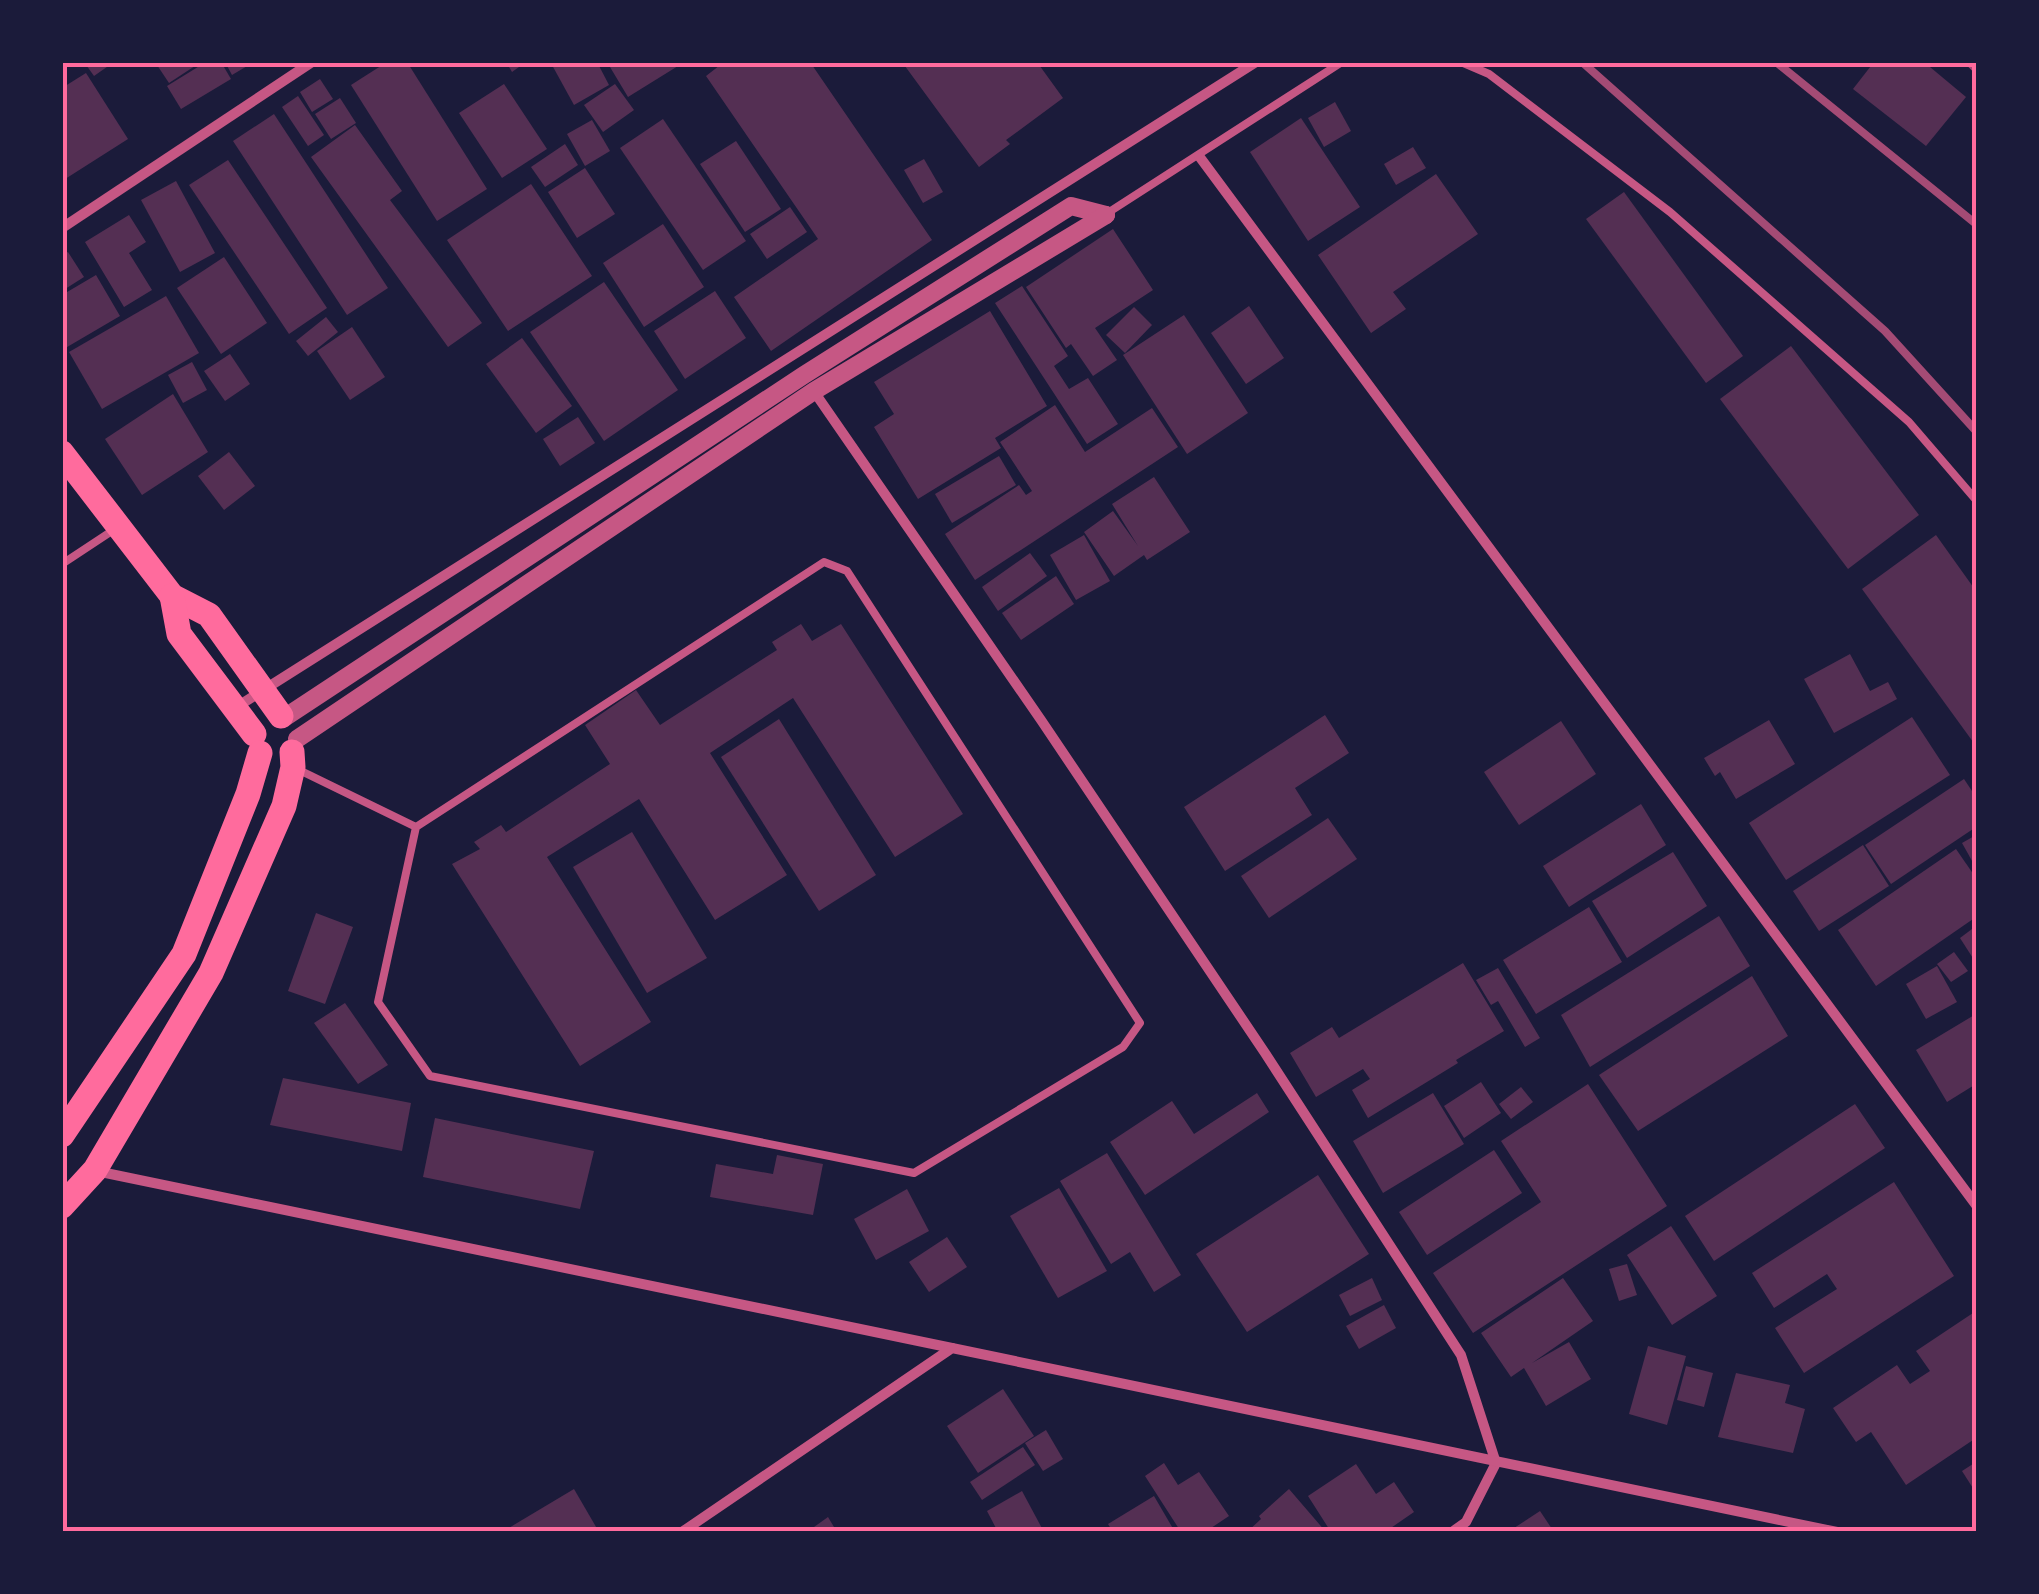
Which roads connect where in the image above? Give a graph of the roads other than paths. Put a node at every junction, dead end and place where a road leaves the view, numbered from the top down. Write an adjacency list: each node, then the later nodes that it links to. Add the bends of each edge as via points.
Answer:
1 (312, 62): 7 (street)
2 (1256, 62): 16 (street)
3 (1342, 62): 5 (lane)
4 (1462, 62): 10 (lane, via 1489,74 1670,212 1909,422)
5 (1199, 156): 6 (lane); 23 (street)
6 (1106, 214): 8 (street)
7 (62, 228)
8 (809, 383): 14 (street); 15 (street); 26 (street, via 1265,1054 1460,1355)
9 (62, 453): 11 (main road)
10 (1976, 500)
11 (118, 526): 12 (lane); 13 (main road)
12 (62, 564)
13 (172, 596): 16 (main road, via 209,614); 17 (main road, via 179,634)
14 (456, 605): 15 (street); 18 (street)
15 (468, 623): 18 (street)
16 (263, 690): 17 (street); 18 (main road)
17 (235, 708): 19 (main road)
18 (289, 738): 19 (main road, via 280,758); 19 (main road, via 261,722); 20 (lane, via 350,792); 22 (main road, via 284,806 211,973)
19 (257, 744): 21 (main road, via 248,794 184,954)
20 (416, 827): 20 (lane, via 824,562 846,571 1140,1022 1123,1047 914,1173 430,1076 378,1002)
21 (62, 1135)
22 (95, 1170): 24 (main road); 25 (street)
23 (1976, 1205)
24 (62, 1206)
25 (952, 1348): 26 (street); 27 (street)
26 (1496, 1463): 28 (street, via 1466,1522); 29 (street)
27 (682, 1532)
28 (1452, 1532)
29 (1837, 1532)

